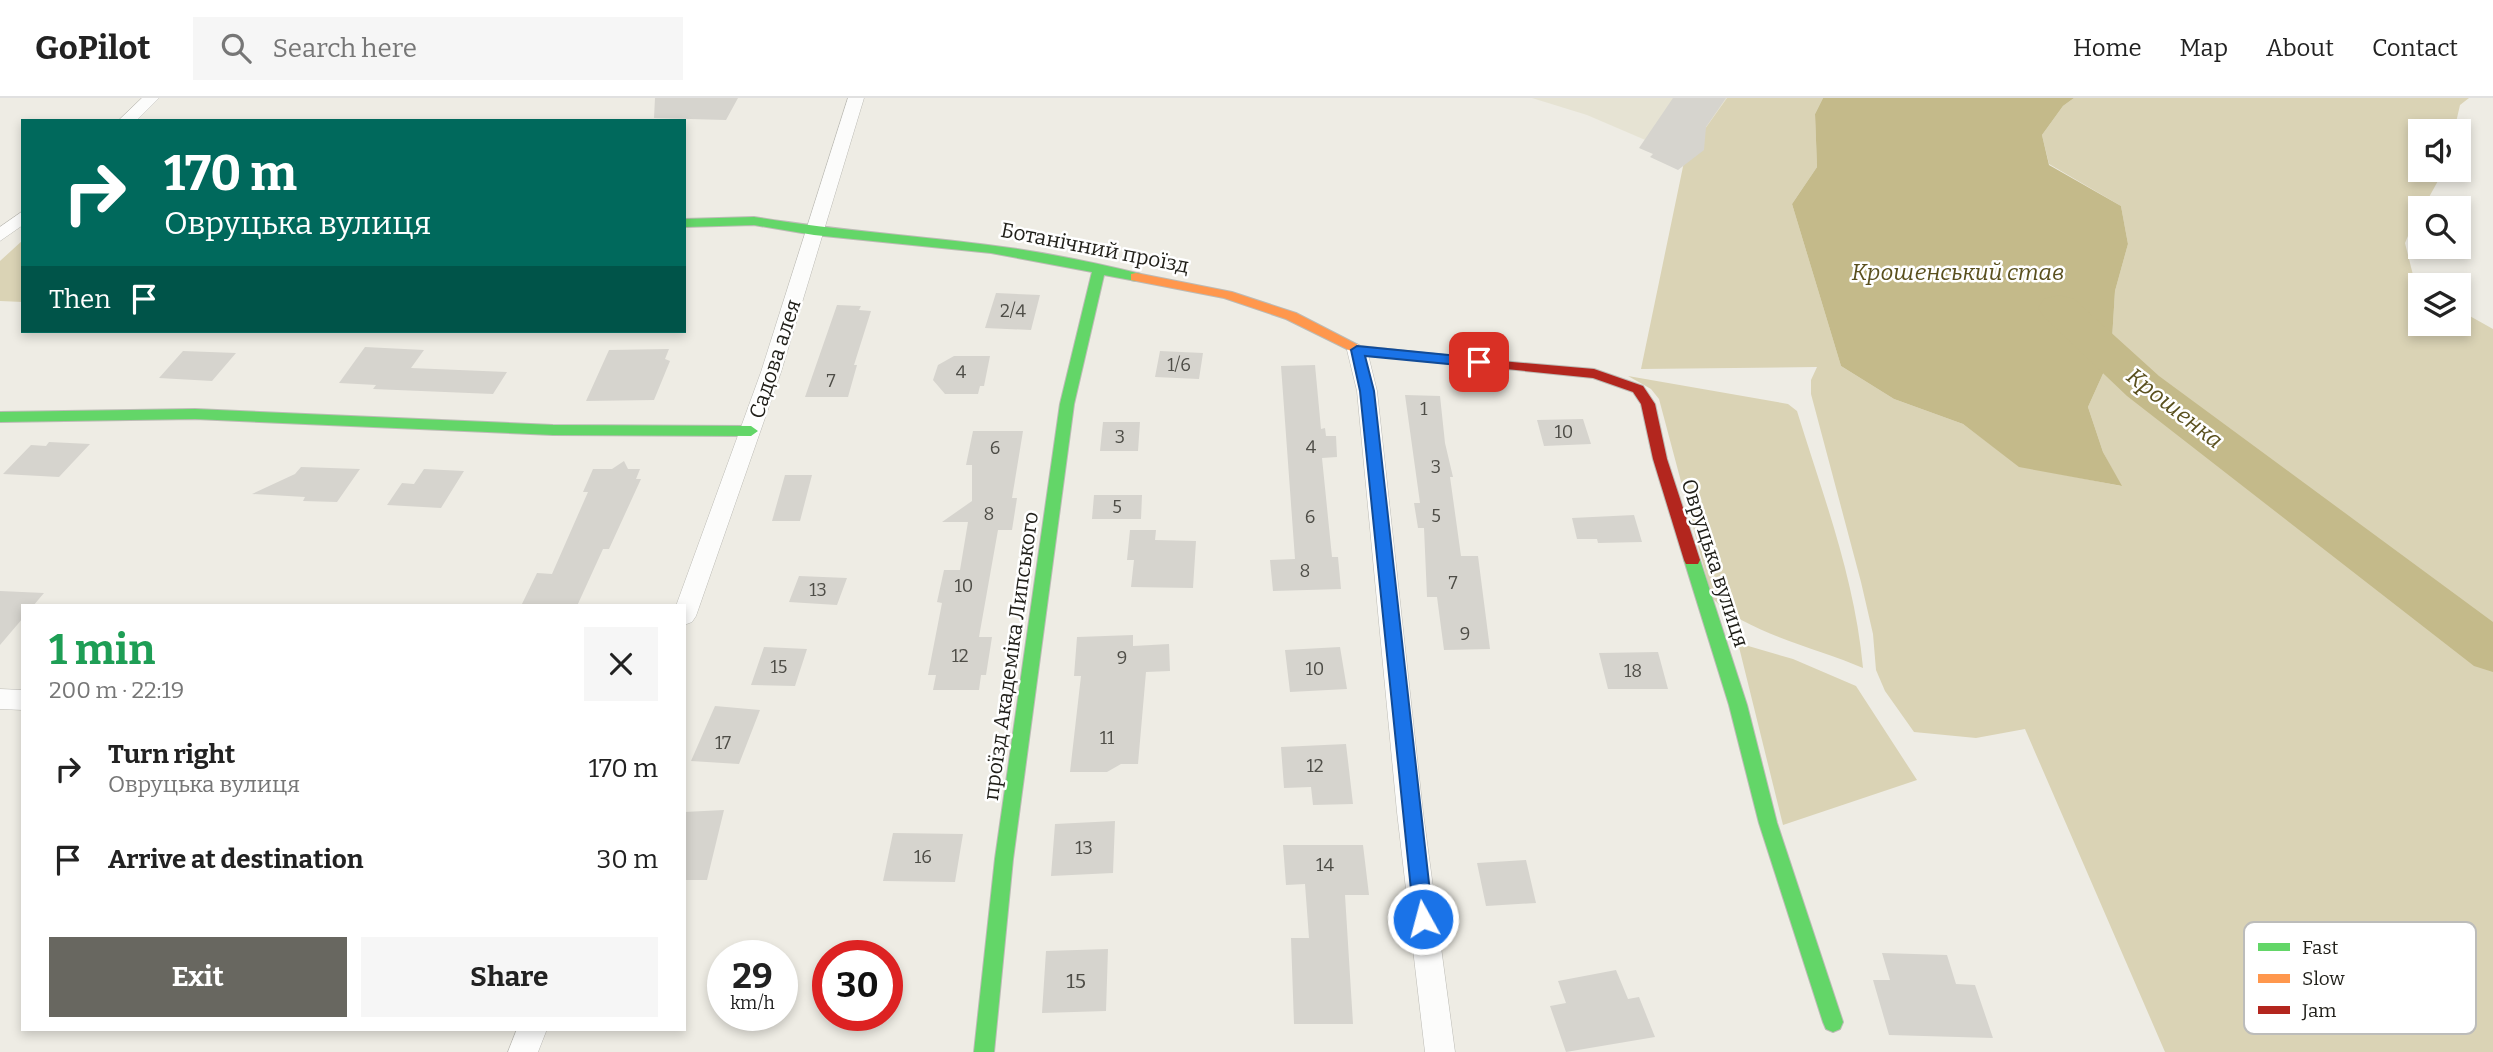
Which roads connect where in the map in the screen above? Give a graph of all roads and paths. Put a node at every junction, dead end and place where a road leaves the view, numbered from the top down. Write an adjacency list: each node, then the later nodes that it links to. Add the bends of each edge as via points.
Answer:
1 (151, 98): 3 (street)
2 (856, 98): 6 (street, Садова алея)
3 (128, 119)
4 (21, 218): 7 (street)
5 (686, 223): 6 (street, Ботанічний проїзд, via 754,221)
6 (814, 231): 8 (street, Ботанічний проїзд, via 978,247); 11 (street, Садова алея)
7 (0, 236)
8 (1099, 269): 9 (street, Ботанічний проїзд, via 1259,304); 18 (street, проїзд Академіка Липського, via 1067,404 1004,859)
9 (1357, 350): 15 (street, Овруцька вулиця, via 1594,374 1628,384 1644,395 1738,705 1768,823); 19 (street, via 1367,391)
10 (0, 417): 11 (street, via 221,415 685,433)
11 (751, 431): 12 (street, Садова алея)
12 (686, 610)
13 (0, 699): 14 (street)
14 (21, 700)
15 (1833, 1022)
16 (531, 1031): 17 (street)
17 (523, 1052)
18 (984, 1052)
19 (1440, 1052)

